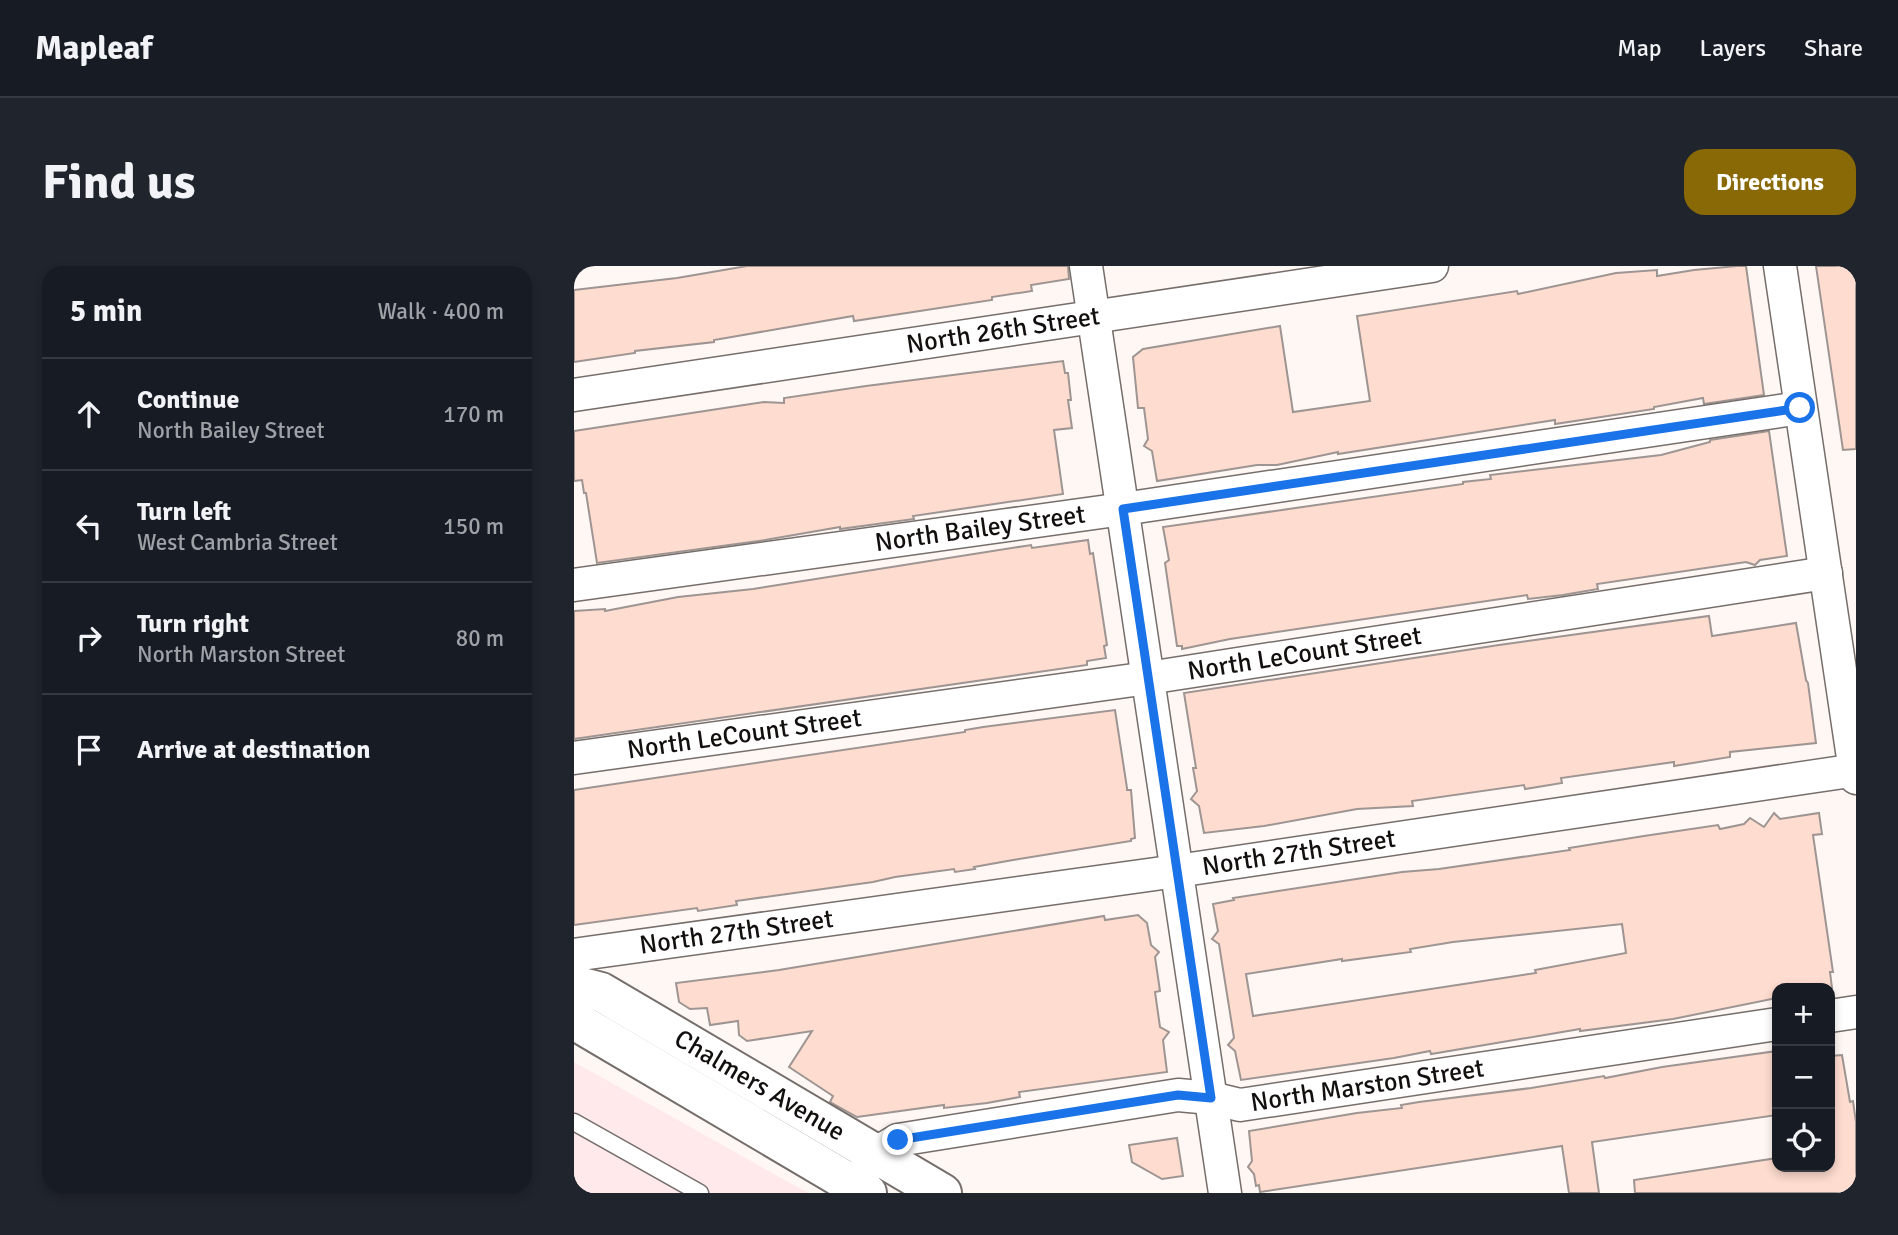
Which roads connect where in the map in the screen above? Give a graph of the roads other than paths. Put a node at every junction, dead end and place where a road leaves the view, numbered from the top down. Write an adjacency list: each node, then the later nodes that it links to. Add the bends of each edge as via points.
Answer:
1 (1086, 266): 4 (street)
2 (1432, 266): 4 (street, North 26th Street)
3 (1780, 266): 6 (street)
4 (1094, 317): 5 (street, North 26th Street); 7 (street)
5 (574, 396)
6 (1800, 408): 7 (street, North Bailey Street); 8 (street)
7 (1123, 509): 9 (street, North Bailey Street); 10 (street)
8 (1826, 573): 10 (street, North LeCount Street); 12 (street)
9 (574, 585)
10 (1148, 678): 11 (street, North LeCount Street); 13 (street)
11 (574, 758)
12 (1856, 773): 13 (street, North 27th Street)
13 (1177, 871): 14 (street, North 27th Street); 20 (street)
14 (574, 955)
15 (574, 985): 22 (street, Chalmers Avenue, via 601,992)
16 (1856, 1012): 17 (street)
17 (1835, 1015)
18 (574, 1020): 23 (street, Chalmers Avenue)
19 (1772, 1025): 20 (street, North Marston Street, via 1240,1105)
20 (1211, 1098): 22 (street, North Marston Street, via 1178,1095 898,1140); 26 (street)
21 (574, 1122): 24 (lane)
22 (875, 1154): 23 (street); 25 (street, Chalmers Avenue)
23 (862, 1190)
24 (700, 1193)
25 (942, 1193)
26 (1225, 1193)

